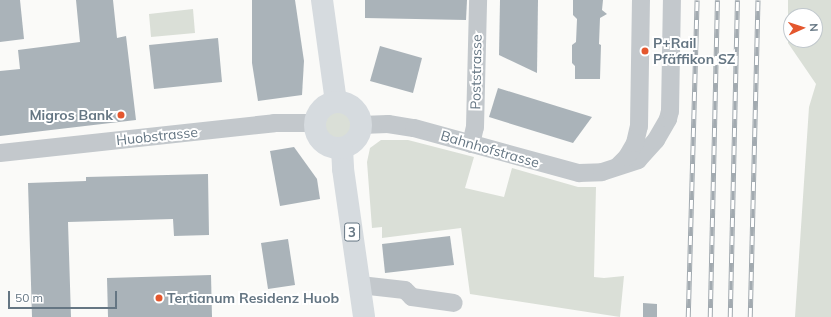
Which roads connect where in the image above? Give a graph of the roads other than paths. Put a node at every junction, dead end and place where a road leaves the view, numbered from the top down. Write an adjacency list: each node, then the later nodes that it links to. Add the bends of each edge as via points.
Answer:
1 (322, 0): 5 (main road)
2 (478, 0): 10 (street, Poststrasse, via 475,127)
3 (641, 0): 6 (street)
4 (672, 0): 7 (street, Bahnhofstrasse)
5 (336, 102): 8 (main road, via 321,109); 9 (main road, via 352,106 359,116)
6 (639, 106): 7 (street, via 642,117 652,123 662,121); 13 (street, via 638,136)
7 (670, 111): 13 (street, Bahnhofstrasse, via 662,130 645,154 638,160)
8 (314, 124): 11 (main road, via 316,134 322,142); 12 (street, Huobstrasse, via 274,123)
9 (360, 125): 10 (street, Bahnhofstrasse, via 404,126); 11 (main road, via 357,138)
10 (471, 144): 13 (street, Bahnhofstrasse, via 579,173 595,173)
11 (342, 148): 14 (main road, 3)
12 (0, 153)
13 (618, 166)
14 (360, 285): 15 (street, via 405,290 412,297); 16 (main road, 3)
15 (454, 303)
16 (364, 317)

